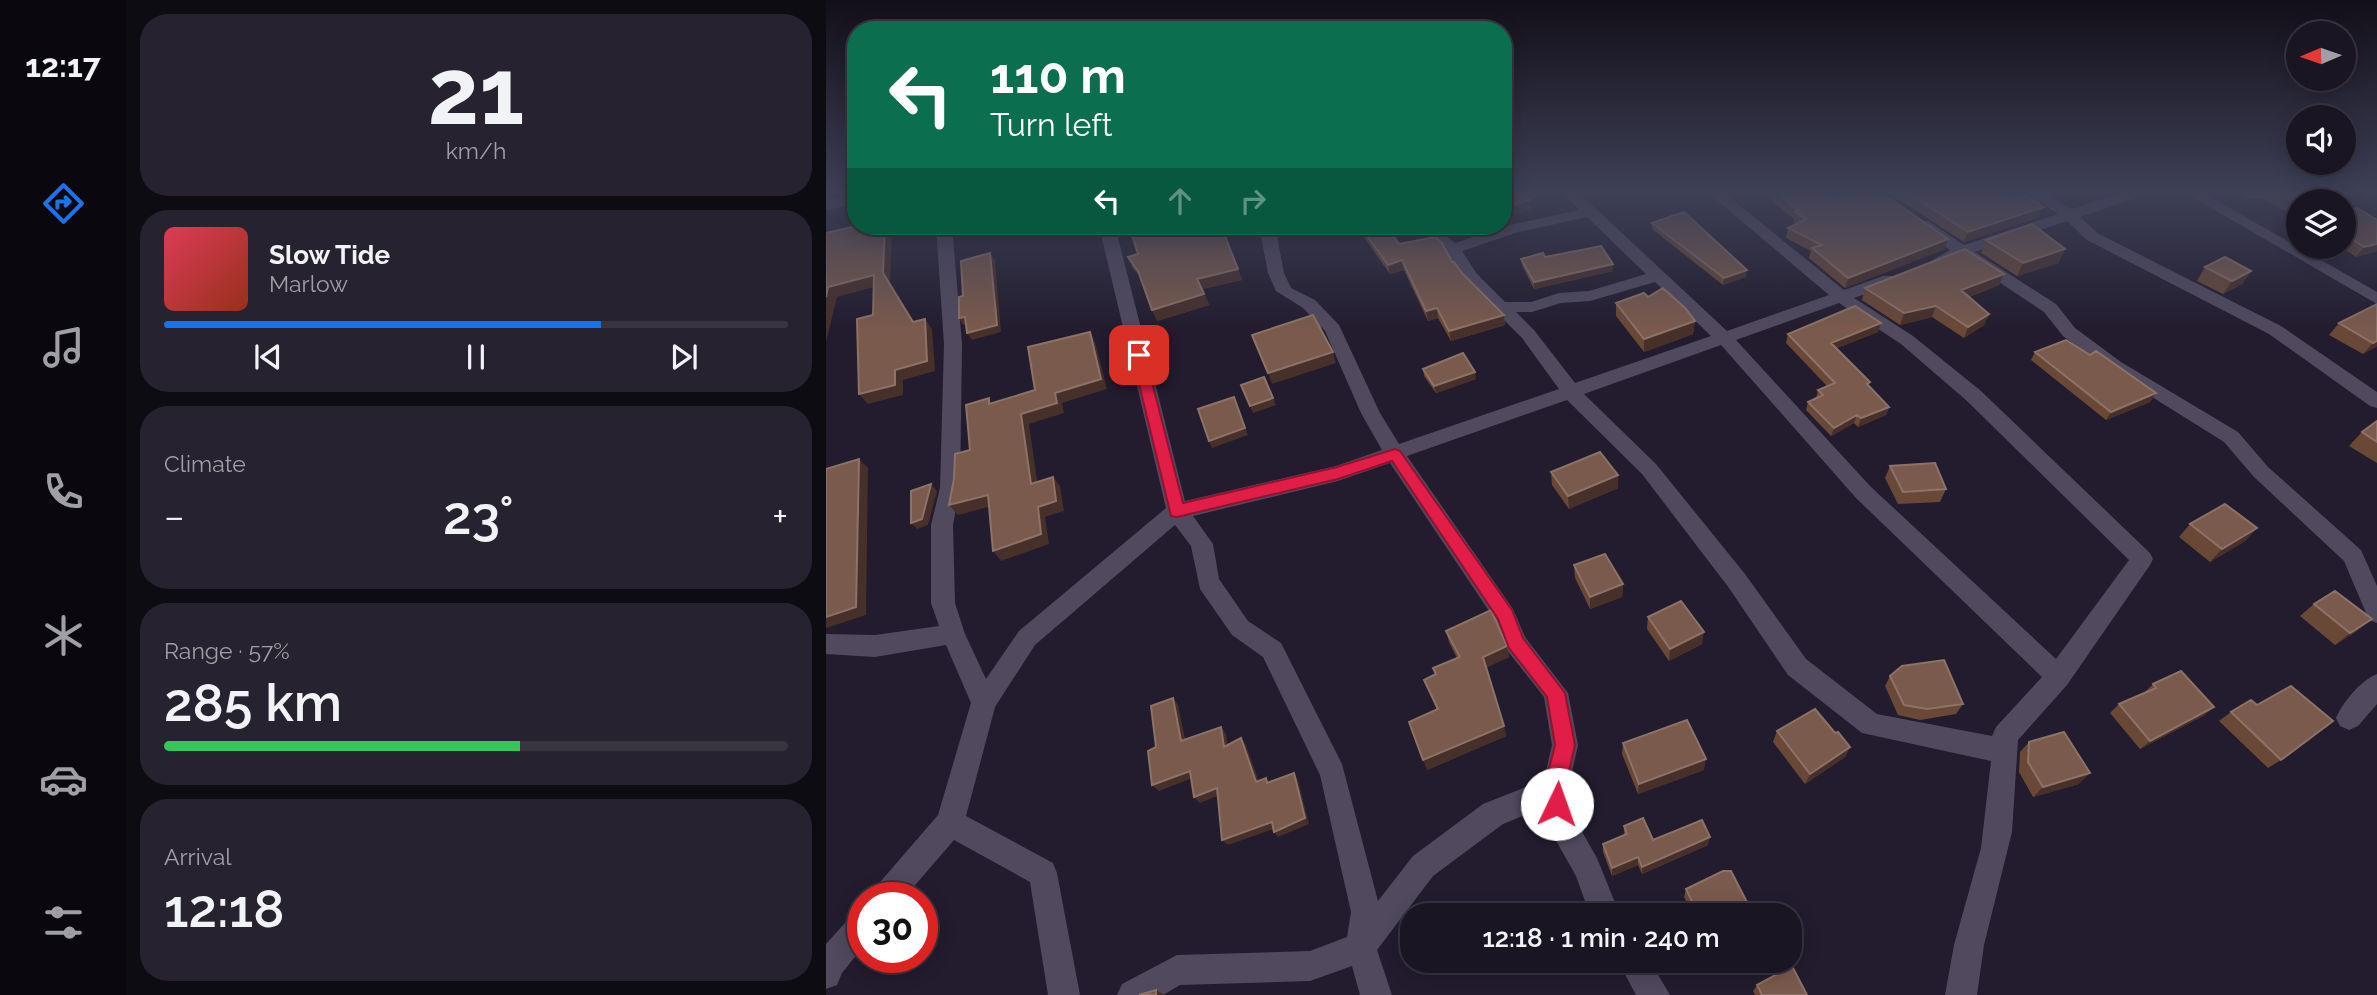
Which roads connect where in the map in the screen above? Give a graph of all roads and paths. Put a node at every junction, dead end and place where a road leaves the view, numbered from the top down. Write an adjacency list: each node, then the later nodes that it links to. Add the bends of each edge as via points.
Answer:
1 (945, 237): 28 (street, via 953,369 950,488 942,525 943,603)
2 (1110, 237): 24 (street)
3 (1268, 237): 23 (street, via 1284,291 1310,304 1333,329)
4 (1439, 237): 12 (street)
5 (1490, 237): 12 (street)
6 (1616, 237): 16 (street)
7 (1772, 237): 17 (street)
8 (1942, 237): 13 (street)
9 (2003, 237): 13 (street)
10 (2093, 237): 22 (street, via 2275,330)
11 (2270, 237): 18 (street)
12 (1451, 248): 19 (street, via 1471,277)
13 (1962, 251): 14 (street); 25 (street, via 2050,308 2069,332 2115,366 2231,437 2261,472)
14 (1927, 265)
15 (1903, 275): 17 (street)
16 (1657, 276): 19 (street, via 1590,296 1559,298 1532,307); 20 (street)
17 (1843, 298): 20 (street); 30 (street, via 1907,340 1974,396 2142,559)
18 (2377, 299)
19 (1503, 307): 21 (street)
20 (1726, 339): 21 (street); 30 (street, via 1863,492)
21 (1572, 393): 23 (street); 34 (street, via 1649,469 1797,667 1871,725)
22 (2377, 401)
23 (1395, 454): 24 (street, via 1338,473); 35 (street, via 1505,616 1515,643 1556,693 1565,745)
24 (1177, 511): 32 (street, via 1027,638); 40 (street, via 1202,544 1208,582 1214,591 1240,628 1272,650 1333,773 1366,912)
25 (2353, 556): 26 (street); 27 (street)
26 (2377, 572)
27 (2377, 613)
28 (953, 634): 29 (street, via 875,646); 32 (street)
29 (826, 644)
30 (2059, 677): 34 (street, via 2006,736)
31 (2377, 685): 33 (street)
32 (984, 704): 36 (street)
33 (2349, 718)
34 (2005, 751): 47 (street, via 2005,789 1992,862 1962,967)
35 (1555, 789): 38 (street, via 1560,820); 40 (street, via 1493,814 1423,866)
36 (950, 823): 37 (street); 43 (street, via 1043,873)
37 (899, 882)
38 (1600, 903)
39 (847, 943): 42 (street)
40 (1361, 947): 44 (street, via 1310,966 1177,970); 45 (street)
41 (1640, 973): 46 (street)
42 (826, 974)
43 (1064, 995)
44 (1133, 995)
45 (1376, 995)
46 (1654, 995)
47 (1961, 995)

